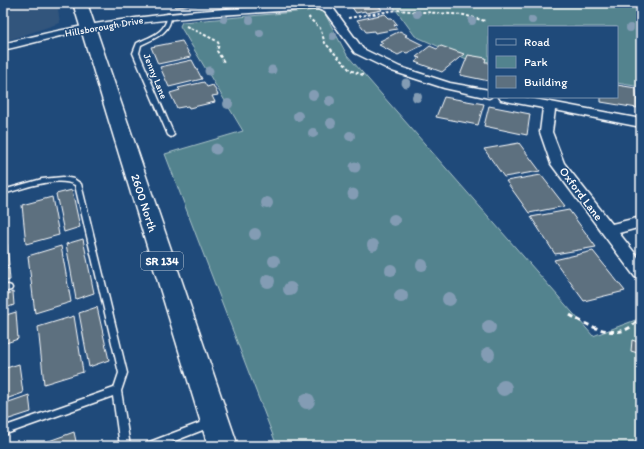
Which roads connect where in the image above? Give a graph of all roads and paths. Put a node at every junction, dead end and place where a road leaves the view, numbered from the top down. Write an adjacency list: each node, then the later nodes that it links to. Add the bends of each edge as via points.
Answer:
1 (80, 3): 5 (main road, SR 134)
2 (169, 15): 3 (street, Hillsborough Drive, via 319,6 329,10); 5 (street, Hillsborough Drive); 7 (path, via 195,32 216,40 219,44 217,51); 13 (lane, Jenny Lane, via 170,22 167,28 139,44 136,53)
3 (338, 20): 4 (path, via 397,10 464,15); 8 (path, via 326,21 317,15 309,18 320,28 325,43 350,70); 9 (street, Hillsborough Drive, via 359,51 396,69 448,86)
4 (485, 21)
5 (86, 28): 6 (street, Hillsborough Drive, via 28,39); 22 (main road, 2600 North / SR 134)
6 (3, 47)
7 (224, 62)
8 (363, 75)
9 (488, 94)
10 (510, 98): 11 (street)
11 (549, 106): 12 (street); 16 (street, Oxford Lane, via 546,132 558,164)
12 (641, 123)
13 (171, 135)
14 (3, 192): 20 (lane, via 56,179 75,181 78,184 123,373)
15 (641, 222): 16 (street)
16 (608, 230): 17 (street, Oxford Lane)
17 (641, 273)
18 (641, 312): 19 (path, via 634,324 615,332 589,327)
19 (570, 315)
20 (117, 391): 21 (lane); 23 (lane)
21 (3, 431)
22 (219, 433): 24 (lane)
23 (125, 446)
24 (150, 446)

